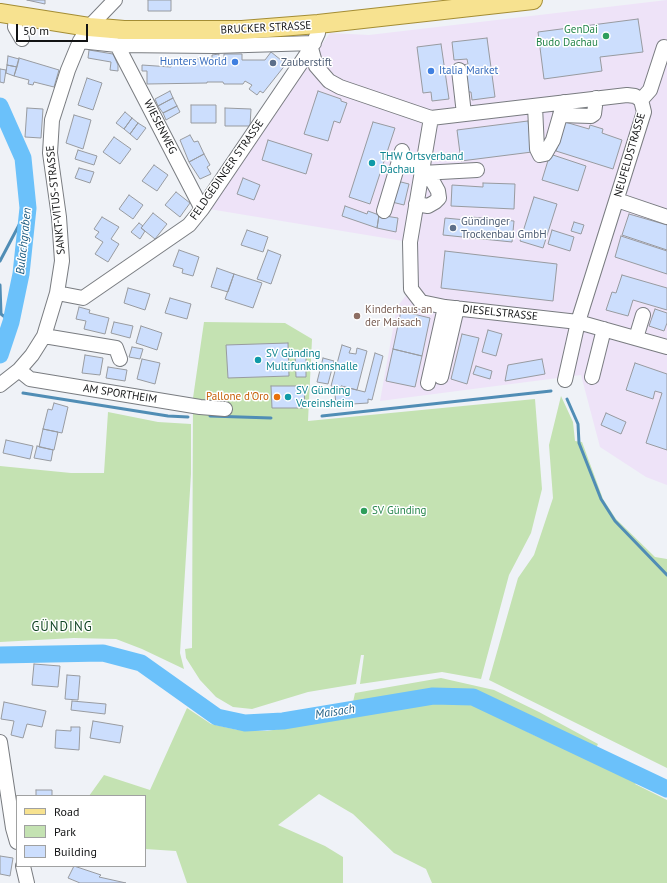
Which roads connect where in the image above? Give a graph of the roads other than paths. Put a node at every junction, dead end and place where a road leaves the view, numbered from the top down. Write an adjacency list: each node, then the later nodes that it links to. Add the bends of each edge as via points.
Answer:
1 (115, 0): 6 (street)
2 (533, 0): 4 (main road, BRUCKER STRASSE)
3 (8, 14): 5 (street); 6 (main road, BRUCKER STRASSE)
4 (318, 24): 6 (main road, BRUCKER STRASSE, via 242,30 160,31); 8 (street, FELDGEDINGER STRASSE, via 318,33)
5 (22, 39)
6 (77, 42): 7 (street); 23 (street, SANKT-VITUS-STRASSE, via 52,120 50,134 62,261)
7 (117, 44): 8 (street); 20 (street, WIESENWEG)
8 (312, 45): 15 (street, NEUFELDSTRASSE, via 316,66 329,81); 20 (street, FELDGEDINGER STRASSE)
9 (664, 47): 11 (street, via 650,90)
10 (459, 70): 14 (street)
11 (641, 100): 13 (street, NEUFELDSTRASSE, via 627,95 596,98); 18 (street, NEUFELDSTRASSE, via 644,112)
12 (535, 106): 13 (street, NEUFELDSTRASSE); 13 (street, via 537,149 540,155 545,154 553,140); 14 (street, NEUFELDSTRASSE)
13 (562, 108)
14 (464, 114): 15 (street, NEUFELDSTRASSE)
15 (431, 118): 16 (street)
16 (423, 169): 17 (street); 19 (street); 19 (street, via 438,191 439,198 428,206); 21 (street, via 401,155)
17 (477, 170)
18 (617, 200): 22 (street); 26 (street, NEUFELDSTRASSE)
19 (416, 204): 24 (street, DIESELSTRASSE, via 410,242 411,289 421,302)
20 (202, 209): 23 (street, FELDGEDINGER STRASSE, via 189,225 83,298)
21 (384, 211)
22 (667, 217)
23 (57, 293): 28 (street, SANKT-VITUS-STRASSE)
24 (451, 308): 26 (street, DIESELSTRASSE); 33 (street); 37 (street)
25 (643, 315): 29 (street)
26 (578, 322): 27 (street, DIESELSTRASSE); 35 (street)
27 (604, 329): 29 (street, DIESELSTRASSE); 34 (street)
28 (44, 336): 31 (street, via 116,348); 32 (street, SANKT-VITUS-STRASSE)
29 (636, 338): 30 (street, DIESELSTRASSE)
30 (667, 347)
31 (120, 359)
32 (19, 370): 36 (street, SANKT-VITUS-STRASSE); 38 (street, AM SPORTHEIM, via 30,379)
33 (441, 377)
34 (592, 377)
35 (565, 380)
36 (3, 383)
37 (428, 383)
38 (225, 410)
39 (0, 742): 40 (street)
40 (16, 838)
41 (23, 867): 42 (street)
42 (27, 883)

